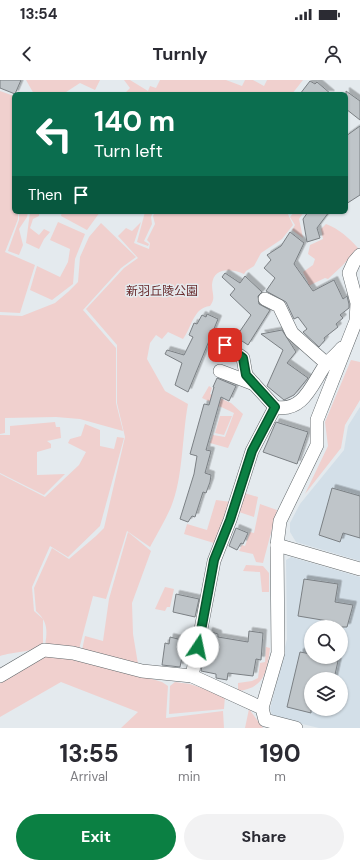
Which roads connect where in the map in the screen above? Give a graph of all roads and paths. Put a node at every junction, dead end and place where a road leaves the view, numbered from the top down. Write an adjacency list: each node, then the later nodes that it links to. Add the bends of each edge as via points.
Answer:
1 (360, 255): 3 (street, via 349,273 357,303 356,321)
2 (265, 299): 5 (street, via 279,306 292,333)
3 (347, 343): 5 (street); 9 (street, via 317,420 318,445 280,521)
4 (225, 345): 7 (street, via 243,358 246,375)
5 (327, 364): 8 (street, via 311,389 296,404 284,409)
6 (220, 371): 7 (street)
7 (254, 384): 8 (street)
8 (275, 407): 12 (street, via 252,451 214,560)
9 (277, 544): 10 (street); 13 (street, via 278,653)
10 (360, 569)
11 (0, 676): 12 (street, via 44,650 74,653 142,671)
12 (192, 676): 13 (street)
13 (262, 708): 14 (street, via 265,720)
14 (296, 728)

